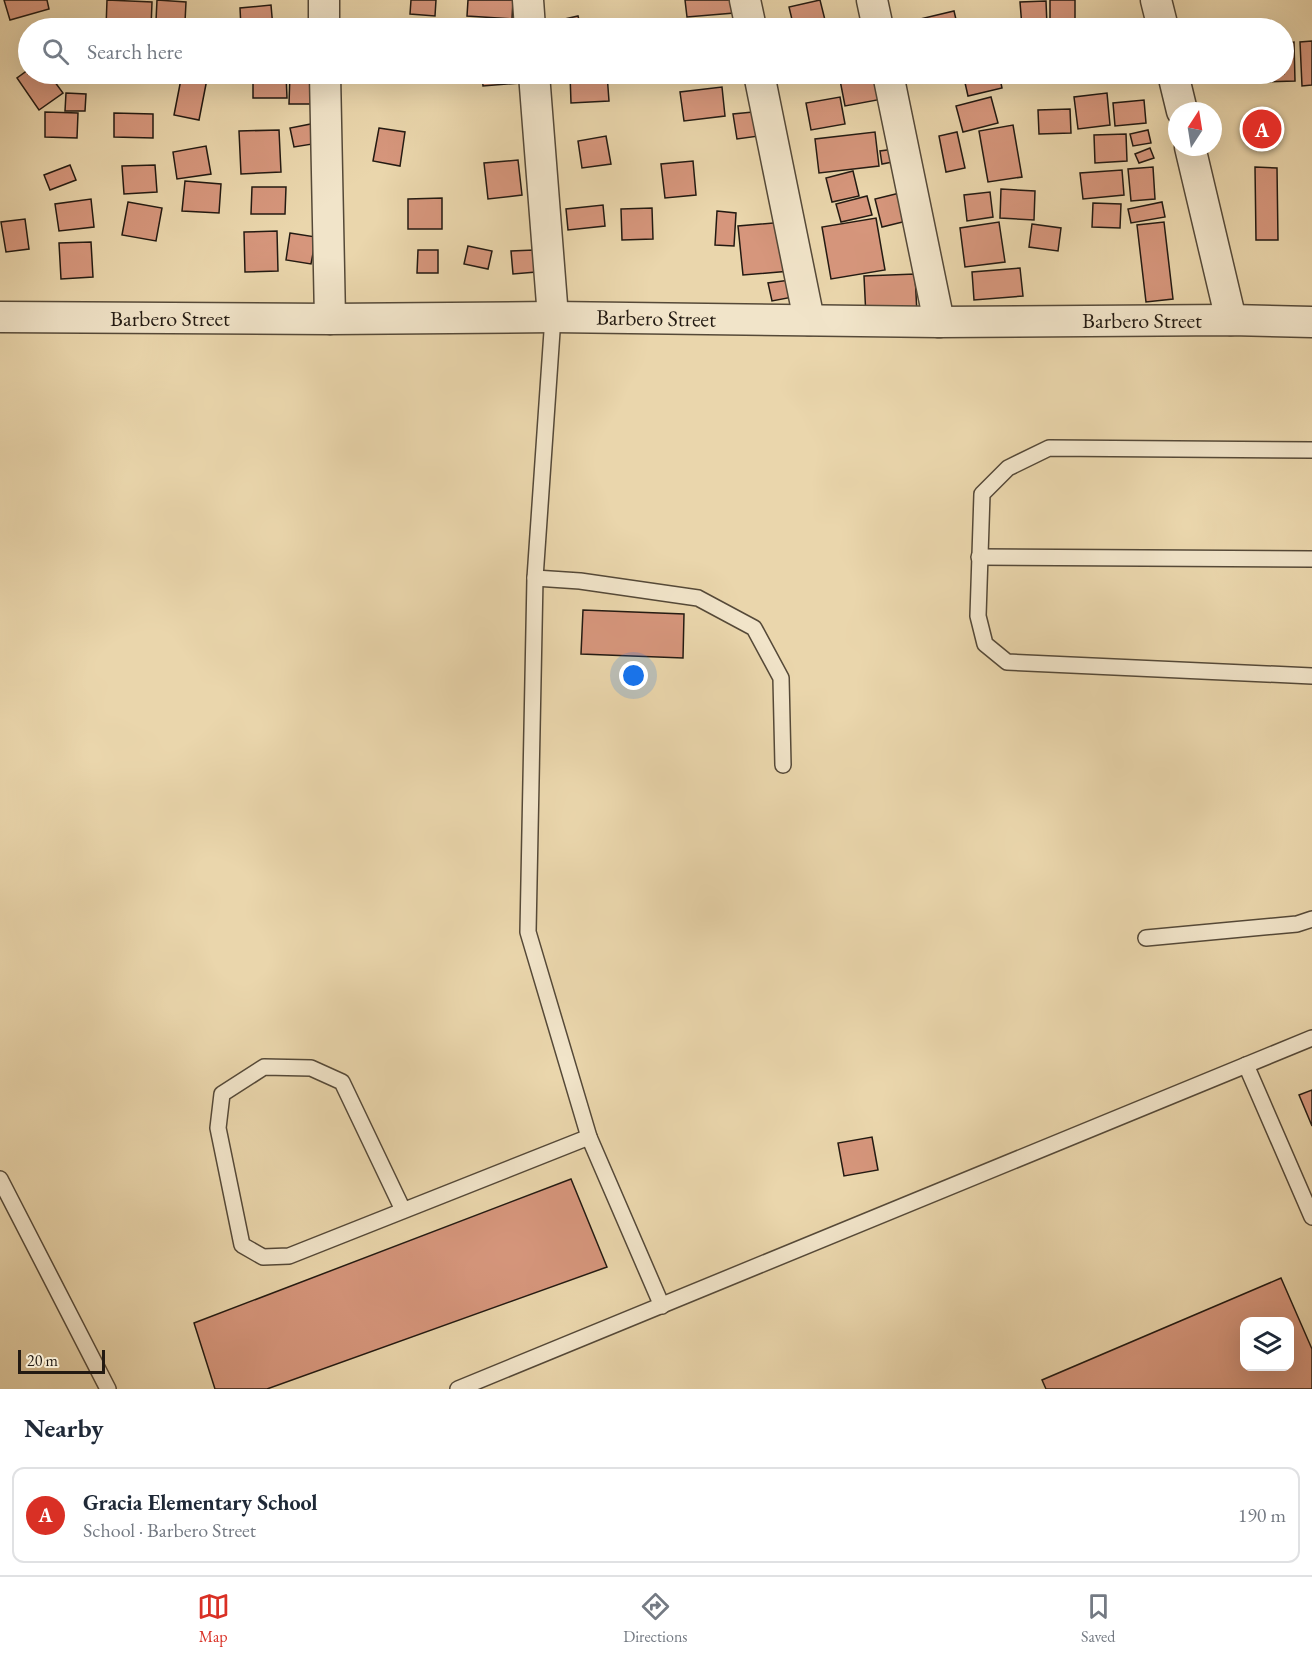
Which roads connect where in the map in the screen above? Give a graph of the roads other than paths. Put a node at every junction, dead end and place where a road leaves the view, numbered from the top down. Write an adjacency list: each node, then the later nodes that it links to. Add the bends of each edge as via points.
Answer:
1 (324, 0): 6 (street)
2 (528, 0): 7 (street)
3 (745, 0): 8 (street)
4 (872, 0): 9 (street)
5 (1156, 0): 10 (street)
6 (324, 18)
7 (529, 18)
8 (748, 18)
9 (876, 18)
10 (1160, 18)
11 (325, 84): 20 (street)
12 (535, 84): 19 (street)
13 (761, 84): 21 (street)
14 (890, 84): 23 (street)
15 (1175, 84): 16 (street)
16 (1180, 102)
17 (1192, 156): 22 (street)
18 (0, 316): 20 (street, Barbero Street)
19 (553, 317): 20 (street, Barbero Street); 21 (street, Barbero Street); 28 (lane)
20 (330, 319)
21 (809, 320): 23 (street, Barbero Street)
22 (1231, 320): 23 (street, Barbero Street); 24 (street, Barbero Street)
23 (939, 322)
24 (1312, 322)
25 (1312, 450): 26 (lane, via 1048,448 1008,468 982,494)
26 (979, 556): 27 (lane); 29 (lane, via 978,616 985,644 1007,662)
27 (1312, 559)
28 (535, 578): 30 (lane, via 698,598 754,628 781,678); 35 (lane, via 528,932)
29 (1312, 676)
30 (783, 765)
31 (1312, 919): 32 (lane, via 1297,924)
32 (1146, 938)
33 (1312, 1038): 34 (lane)
34 (1246, 1065): 38 (lane); 39 (lane)
35 (589, 1137): 37 (lane); 39 (lane)
36 (0, 1179): 40 (lane)
37 (404, 1210): 37 (lane, via 342,1082 311,1068 264,1067 222,1094 218,1128 242,1245 263,1257 290,1256)
38 (1312, 1217)
39 (662, 1306): 41 (lane)
40 (108, 1389)
41 (458, 1389)

